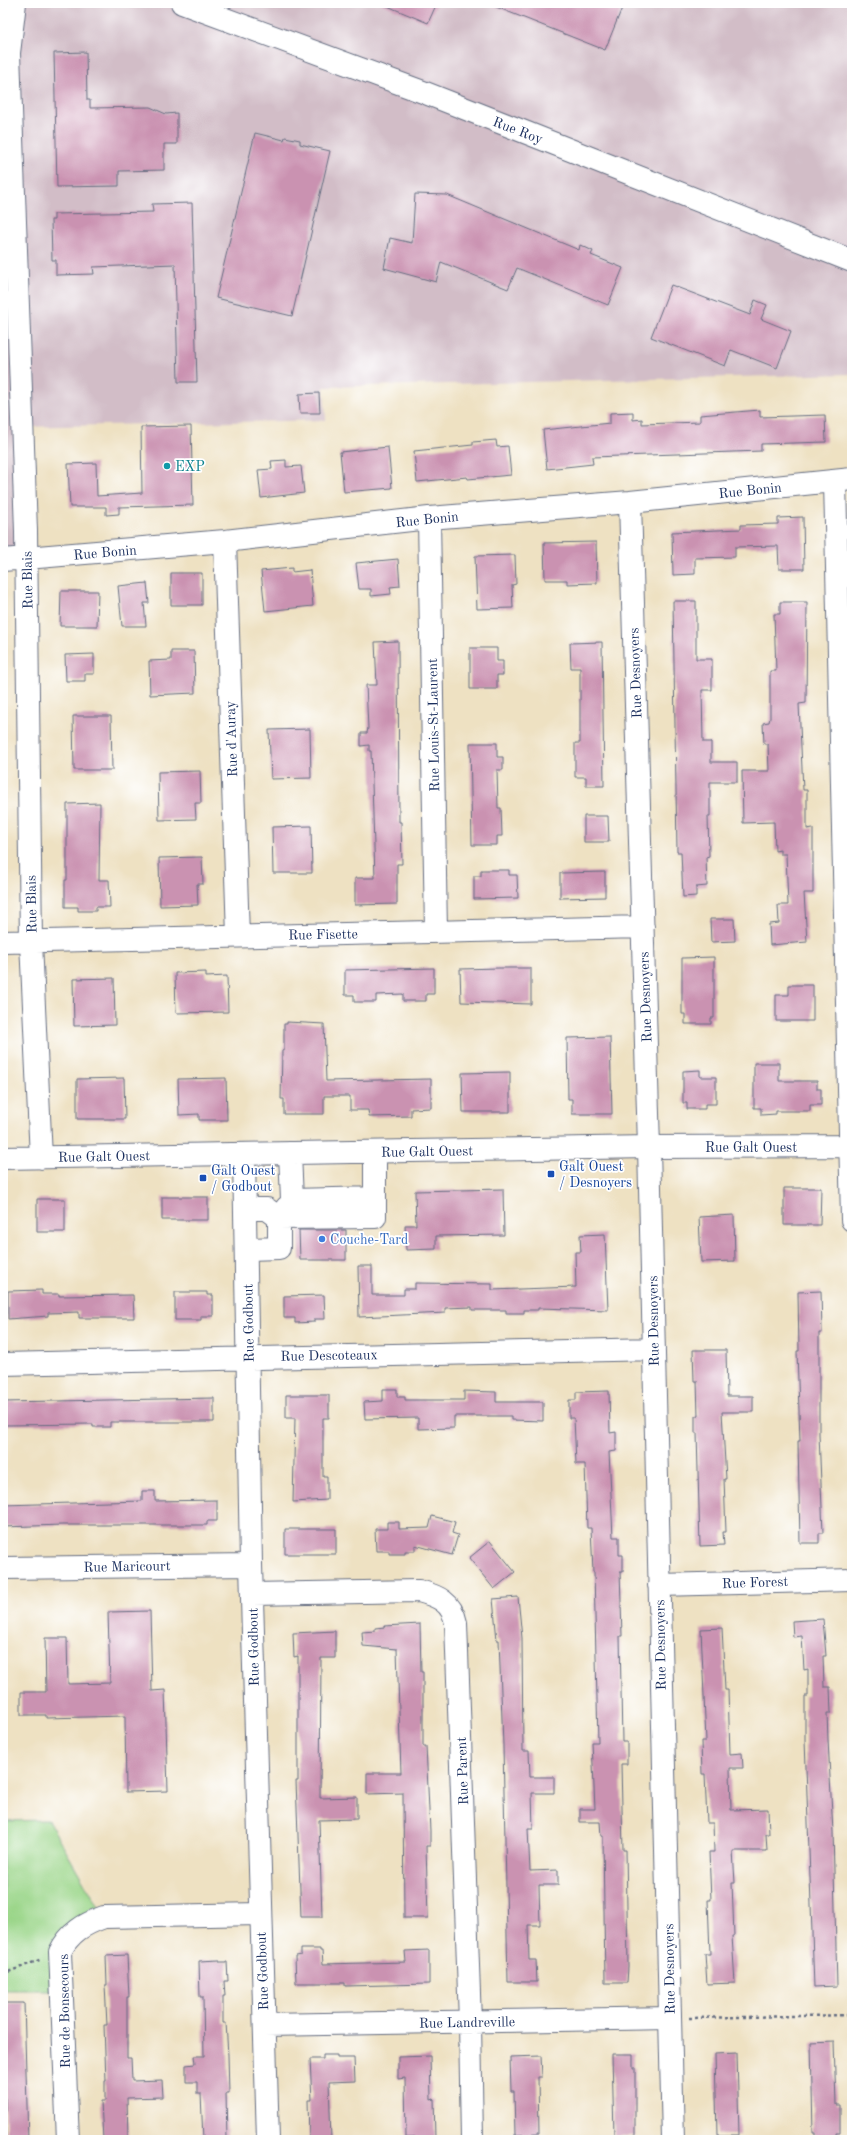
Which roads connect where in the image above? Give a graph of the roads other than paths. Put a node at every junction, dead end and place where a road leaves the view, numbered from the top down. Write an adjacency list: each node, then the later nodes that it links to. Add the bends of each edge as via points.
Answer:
1 (16, 3): 8 (street, Rue Blais, via 9,53)
2 (182, 3): 3 (street, Rue Roy, via 423,92)
3 (852, 260)
4 (844, 480): 5 (street, Rue Bonin); 15 (street)
5 (630, 502): 6 (street, Rue Bonin); 10 (street, Rue Desnoyers)
6 (429, 518): 7 (street, Rue Bonin); 11 (street, Rue Louis-St-Laurent)
7 (225, 541): 8 (street, Rue Bonin); 12 (street, Rue d'Auray)
8 (27, 559): 9 (street, Rue Bonin); 14 (street, Rue Blais)
9 (3, 560)
10 (643, 927): 11 (street, Rue Fisette); 16 (street, Rue Desnoyers)
11 (436, 932): 12 (street, Rue Fisette)
12 (238, 936): 14 (street, Rue Fisette)
13 (3, 942): 14 (street, Rue Fisette)
14 (31, 942): 21 (street, Rue Blais)
15 (851, 1146): 16 (street, Rue Galt Ouest); 26 (street)
16 (649, 1147): 17 (street, Rue Galt Ouest); 28 (street, Rue Desnoyers)
17 (375, 1152): 18 (street, Rue Galt Ouest); 22 (street)
18 (290, 1153): 19 (street, Rue Galt Ouest); 23 (street)
19 (244, 1154): 21 (street, Rue Galt Ouest); 24 (street, Rue Godbout)
20 (3, 1158): 21 (street, Rue Galt Ouest)
21 (41, 1158)
22 (375, 1198): 23 (street); 25 (street, via 375,1217)
23 (292, 1200): 25 (street)
24 (245, 1209): 25 (street, via 267,1209); 27 (street, Rue Godbout)
25 (279, 1218): 27 (street, via 279,1248)
26 (852, 1220)
27 (246, 1248): 29 (street, Rue Godbout)
28 (654, 1349): 29 (street, Rue Descoteaux); 34 (street, Rue Desnoyers)
29 (249, 1357): 30 (street, Rue Descoteaux); 31 (street, Rue Godbout)
30 (3, 1364)
31 (251, 1565): 32 (street, Rue Maricourt); 35 (street, Rue Godbout)
32 (3, 1568)
33 (852, 1580): 34 (street, Rue Forest)
34 (659, 1585): 37 (street, Rue Desnoyers)
35 (252, 1594): 36 (street, Rue Godbout); 38 (street, Rue Parent, via 419,1591 435,1596 449,1605 454,1612)
36 (260, 1914): 39 (street, Rue Godbout); 40 (street, Rue de Bonsecours, via 104,1917 87,1923 65,1942 60,1952)
37 (670, 2018): 38 (street, Rue Landreville); 43 (street, Rue Desnoyers)
38 (470, 2022): 39 (street, Rue Landreville); 42 (street, Rue Parent)
39 (264, 2025): 41 (street, Rue Godbout)
40 (68, 2140)
41 (268, 2140)
42 (472, 2140)
43 (674, 2140)

